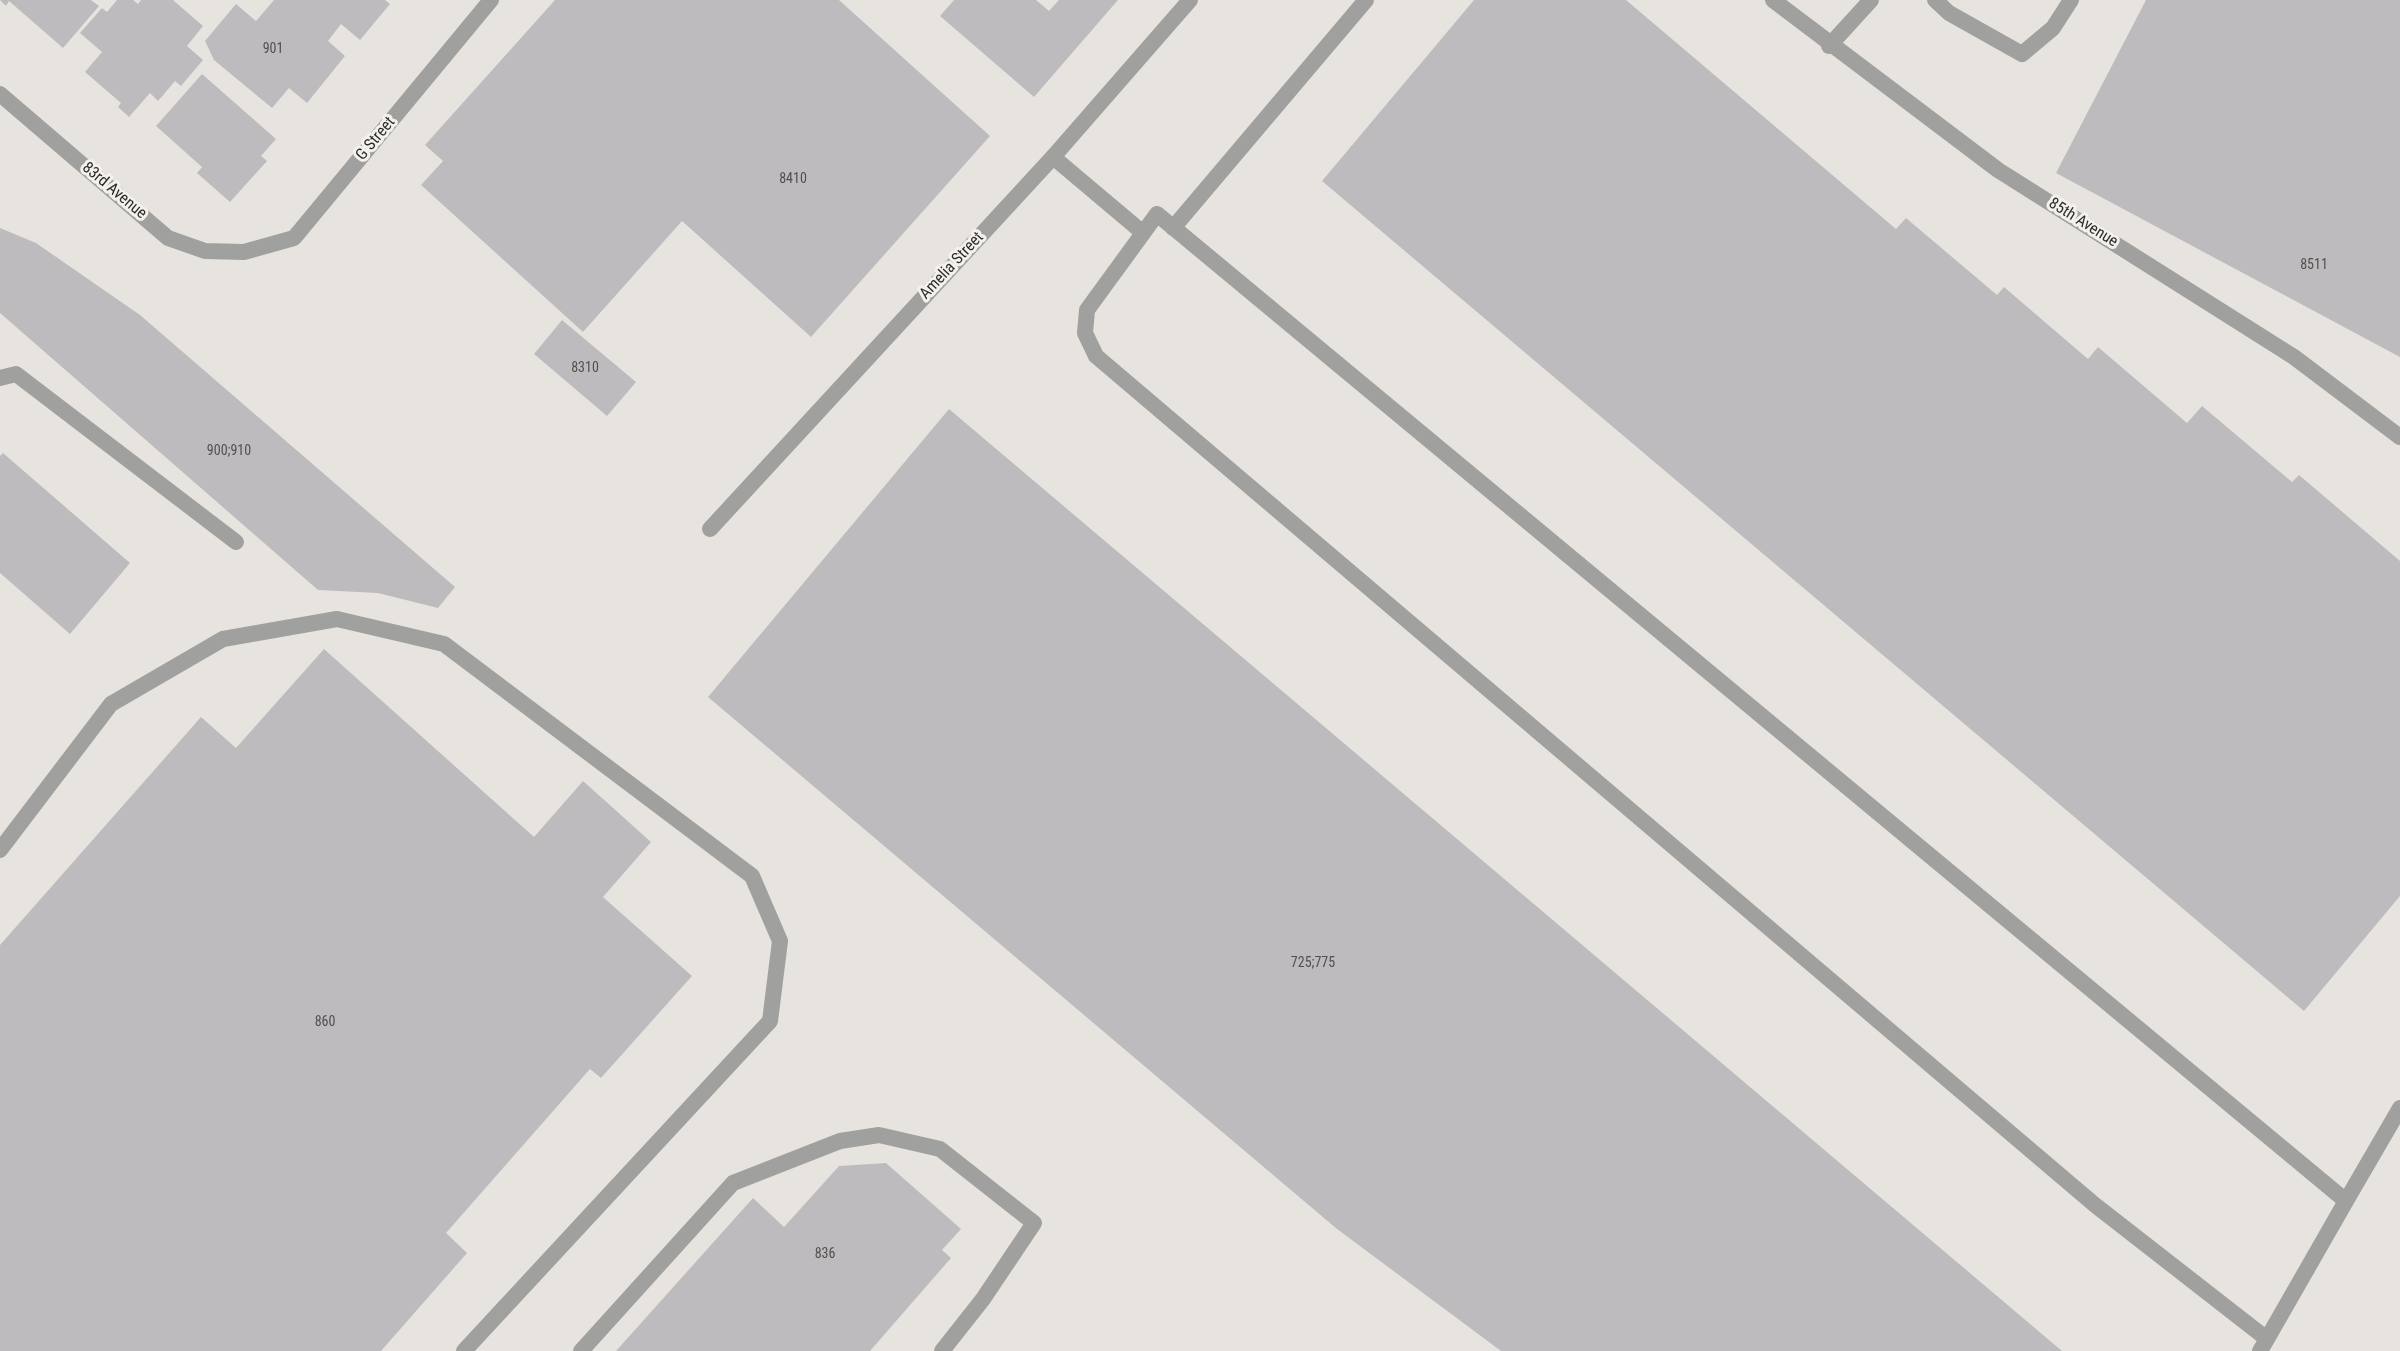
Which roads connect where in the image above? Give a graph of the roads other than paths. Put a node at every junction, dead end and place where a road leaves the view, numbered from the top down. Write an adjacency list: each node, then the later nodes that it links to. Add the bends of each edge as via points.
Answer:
1 (491, 0): 13 (street, G Street, via 294,238)
2 (1190, 0): 10 (street, Amelia Street)
3 (1366, 0): 11 (street)
4 (1773, 0): 8 (street, 85th Avenue)
5 (1871, 0): 8 (street)
6 (1935, 0): 7 (street, via 1949,14 2022,54 2053,28)
7 (2071, 0)
8 (1829, 46): 15 (street, 85th Avenue, via 1998,170 2294,357)
9 (0, 94): 13 (street, 83rd Avenue, via 168,238 204,251)
10 (1053, 157): 12 (street); 16 (street, Amelia Street)
11 (1173, 228): 12 (street, via 1157,214); 20 (street)
12 (1142, 232): 21 (street, via 1087,310 1085,333 1096,356)
13 (244, 252)
14 (0, 378): 17 (street, via 16,374)
15 (2400, 437)
16 (710, 529)
17 (236, 542)
18 (0, 850): 22 (street, via 111,704 223,639 337,619 444,644 752,876 780,941 770,1021)
19 (2400, 1108): 20 (street)
20 (2346, 1201): 21 (street)
21 (2264, 1345)
22 (464, 1351)
23 (581, 1351): 24 (street, via 733,1183 840,1141 879,1135 940,1149 1034,1223)
24 (942, 1351)

